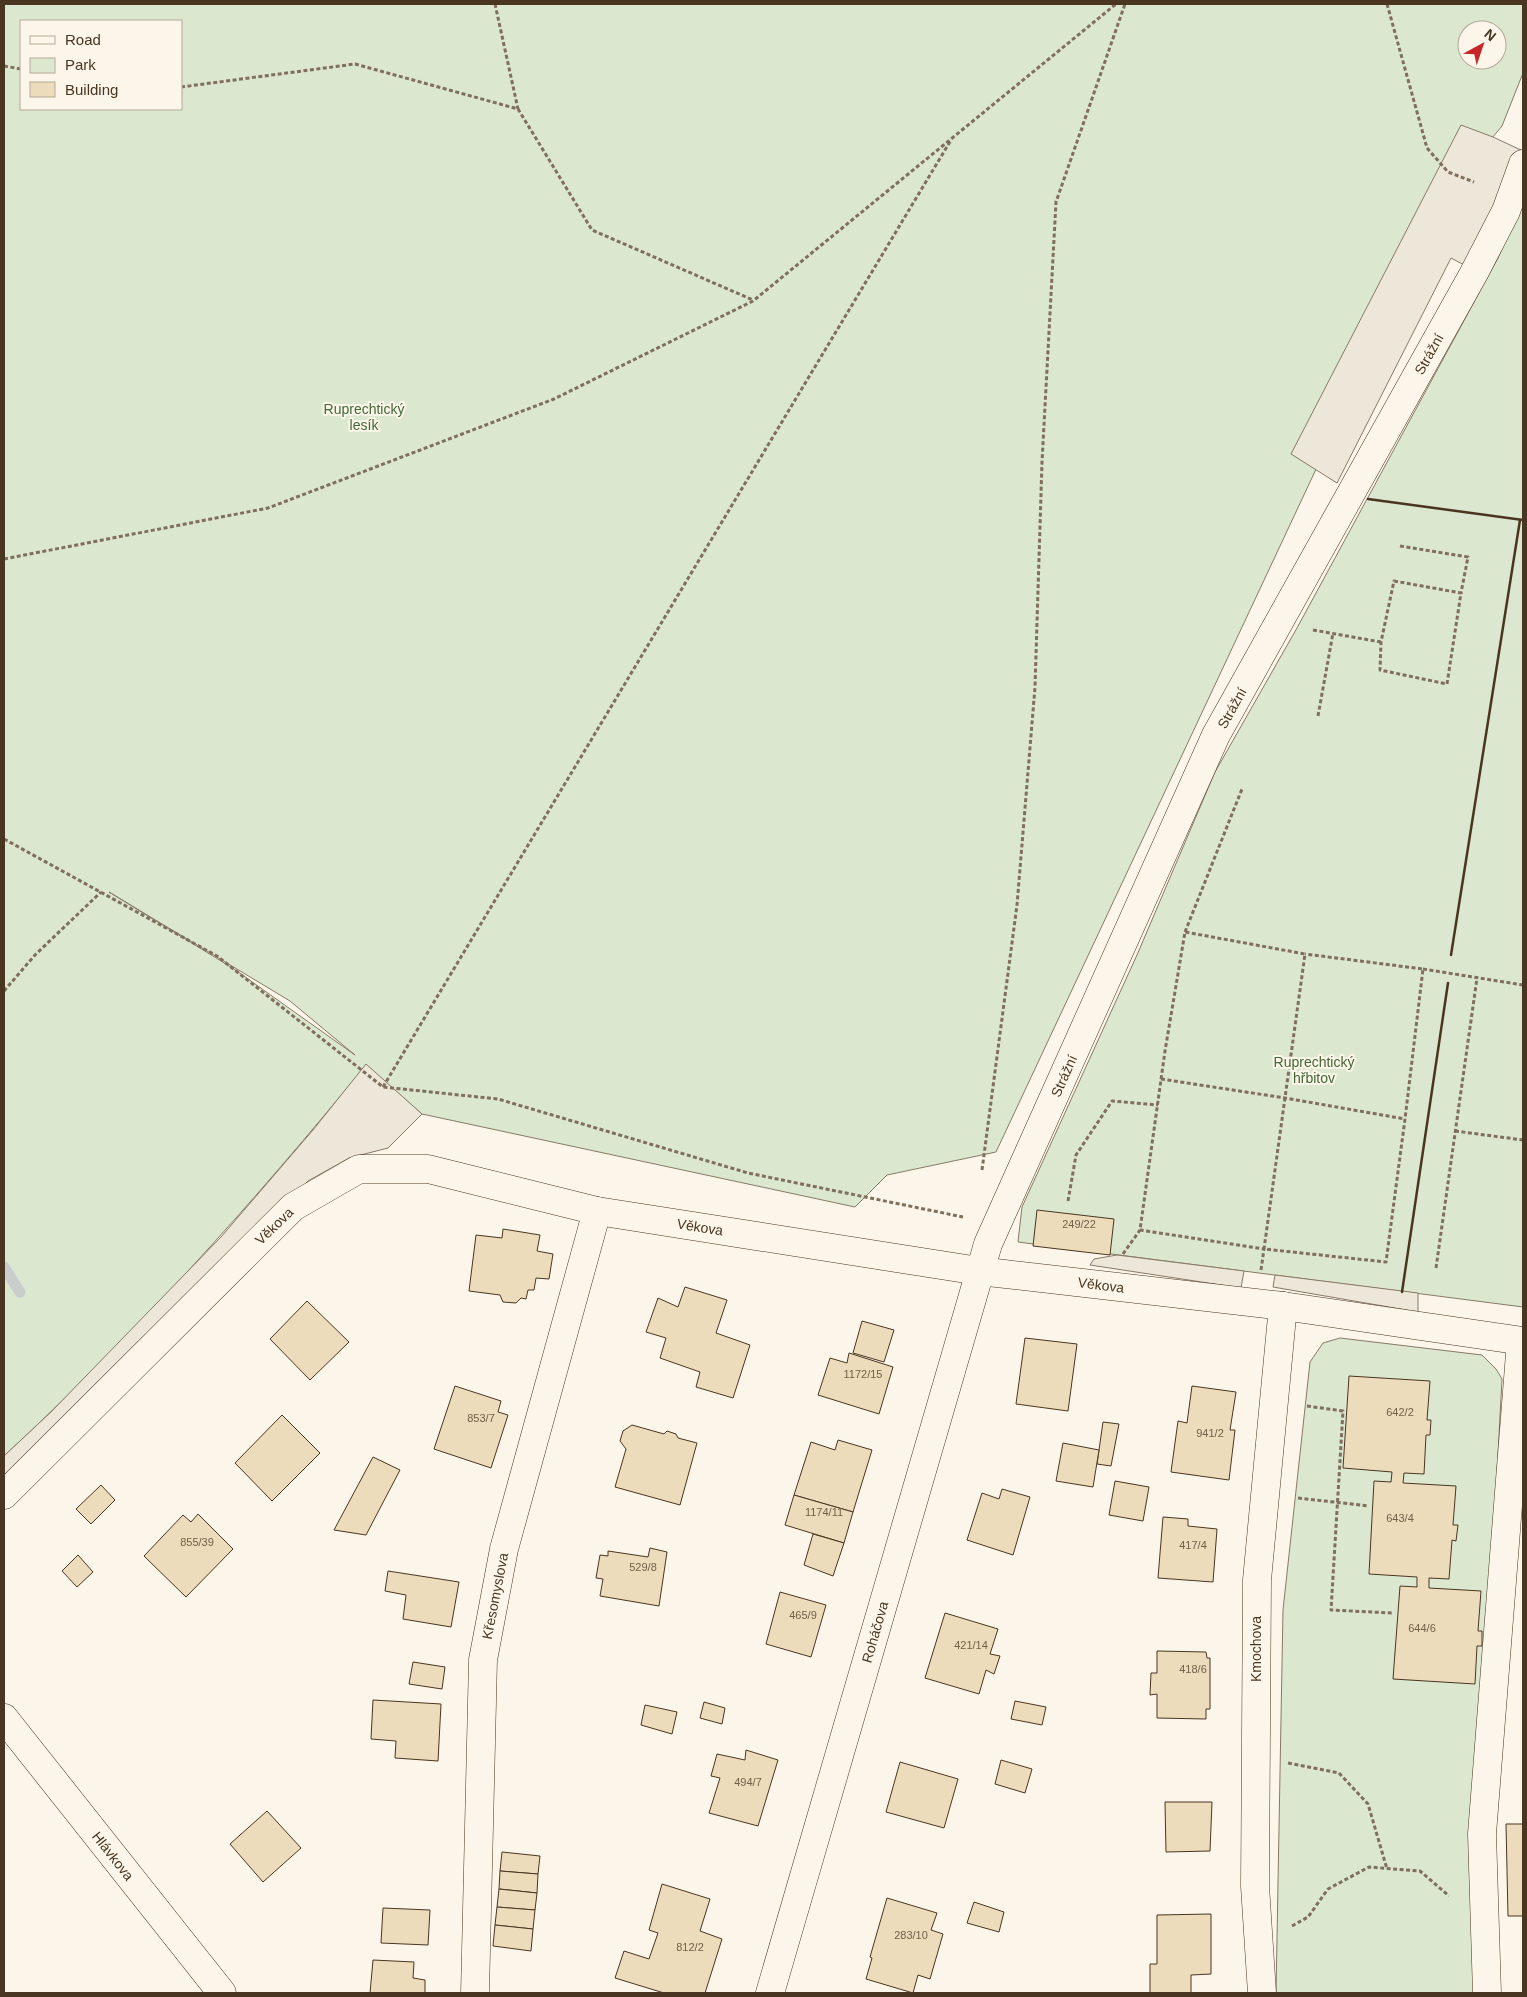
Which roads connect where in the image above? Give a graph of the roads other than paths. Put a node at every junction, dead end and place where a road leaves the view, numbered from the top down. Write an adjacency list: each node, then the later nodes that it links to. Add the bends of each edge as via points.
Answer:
1 (1523, 164): 3 (street, Strážní, via 1506,211 1474,273 1216,735 988,1244)
2 (597, 1211): 3 (street, Věkova); 6 (street, Věkova, via 428,1170 359,1169 293,1207); 9 (street, Křesomyslova, via 504,1549 483,1660)
3 (979, 1271): 4 (street, Věkova); 10 (street, Roháčova)
4 (1270, 1304): 5 (street, Věkova); 11 (street, Kmochova, via 1274,1401 1257,1580 1255,1886)
5 (1522, 1341): 12 (street, via 1482,1834)
6 (4, 1495)
7 (4, 1718): 8 (street, Hlávkova)
8 (222, 1993)
9 (475, 1993)
10 (770, 1993)
11 (1262, 1993)
12 (1487, 1993)

